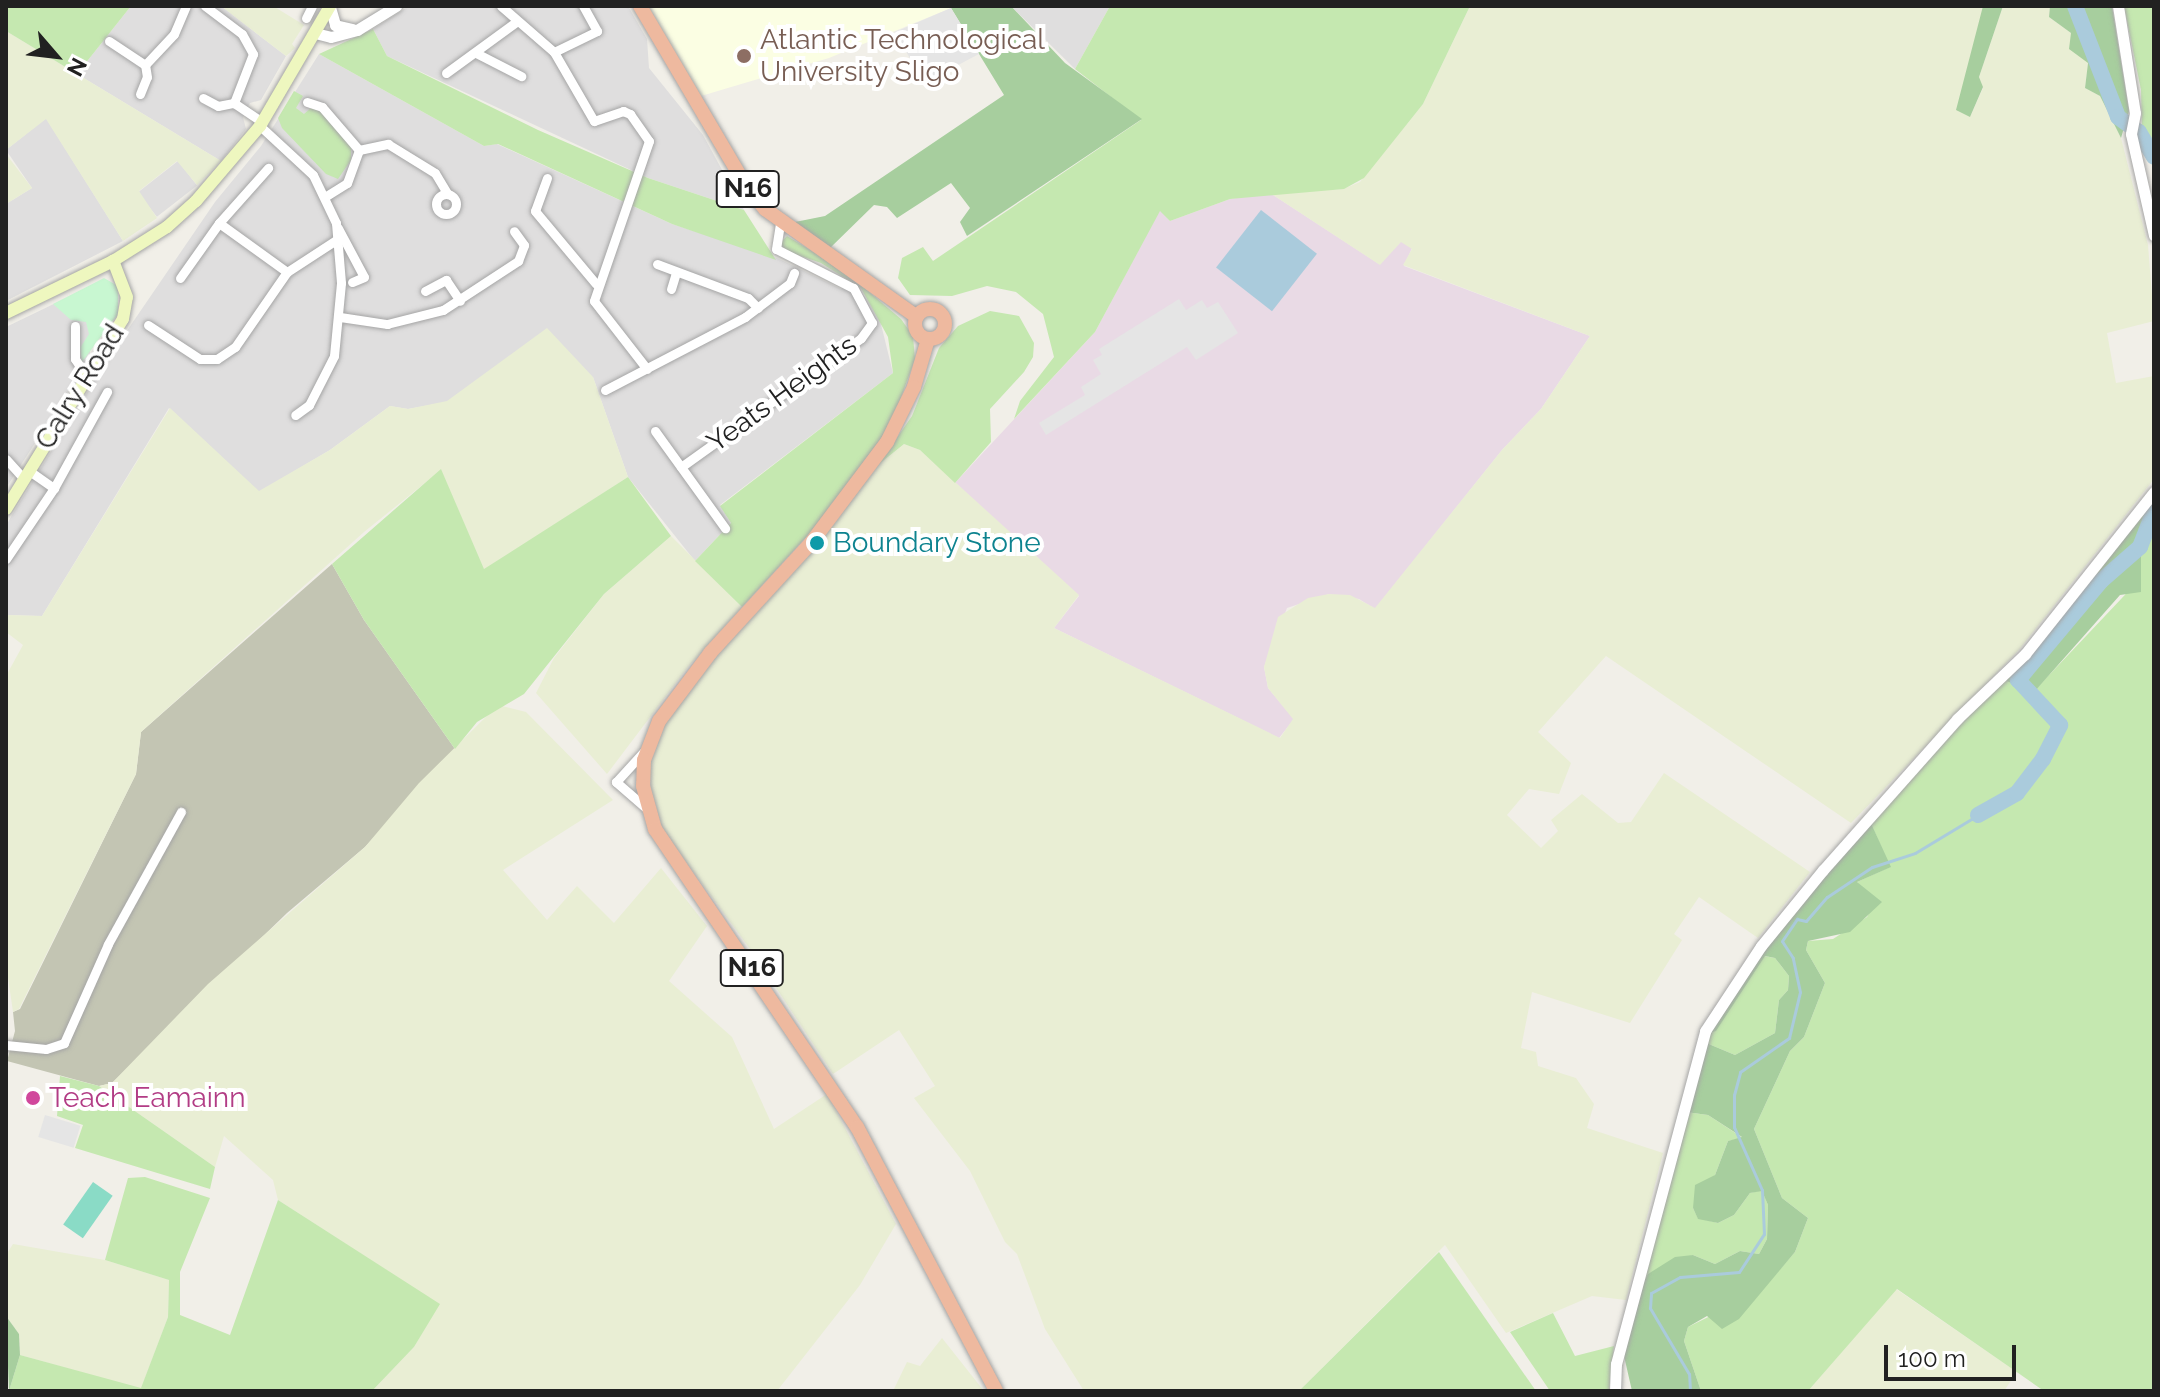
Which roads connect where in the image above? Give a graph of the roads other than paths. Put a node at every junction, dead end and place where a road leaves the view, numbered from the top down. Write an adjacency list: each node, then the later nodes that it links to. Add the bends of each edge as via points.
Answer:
1 (186, 6): 17 (street, via 174,34)
2 (205, 6): 23 (street, via 242,34 253,54 249,76)
3 (312, 6): 10 (street)
4 (330, 6): 12 (street, via 335,25); 13 (main road)
5 (396, 6): 12 (street)
6 (501, 6): 11 (street)
7 (583, 6): 15 (street, via 597,31)
8 (640, 6): 32 (highway, N16, via 747,188)
9 (2118, 6): 34 (street, via 2135,113 2131,134)
10 (306, 18)
11 (516, 22): 15 (street); 16 (street)
12 (357, 30): 13 (street, via 331,37)
13 (315, 33): 24 (main road)
14 (109, 41): 17 (street)
15 (554, 52): 43 (street, via 594,121 623,111 649,141)
16 (476, 53): 18 (street); 19 (street)
17 (145, 65): 20 (street, via 147,77)
18 (446, 73)
19 (521, 76)
20 (140, 94)
21 (203, 98): 23 (street, via 218,106)
22 (307, 102): 25 (street, via 322,107)
23 (234, 103): 24 (street)
24 (261, 124): 29 (street, via 302,162); 36 (main road, via 196,201 167,227)
25 (359, 150): 28 (street, via 388,144 435,173); 29 (street, via 347,183)
26 (268, 168): 30 (street)
27 (547, 178): 43 (street, via 535,211)
28 (447, 193)
29 (326, 196): 31 (street)
30 (219, 223): 38 (street); 41 (street)
31 (336, 223): 35 (street); 42 (street, via 364,277)
32 (780, 225): 50 (highway, N16); 61 (street, Yeats Heights, via 776,249 853,288 872,323 861,338)
33 (514, 231): 46 (street, via 524,245 518,261)
34 (2154, 235)
35 (336, 240): 38 (street); 49 (street)
36 (113, 261): 48 (main road); 55 (main road, Calry Road, via 127,297 123,319)
37 (657, 264): 39 (street)
38 (287, 272): 51 (street, via 235,347 217,359 200,359)
39 (676, 273): 44 (street); 47 (street, via 748,298)
40 (794, 273): 47 (street, via 790,283)
41 (180, 278)
42 (352, 282)
43 (596, 284): 54 (street, via 596,308)
44 (671, 289)
45 (425, 291): 46 (street, via 446,280)
46 (460, 301): 49 (street, via 420,319 387,324)
47 (758, 308): 54 (street, via 701,344)
48 (6, 313)
49 (340, 317): 58 (street, via 323,384)
50 (917, 317): 53 (highway, N16, via 917,331); 53 (highway, N16, via 933,309 945,318 943,333)
51 (148, 325)
52 (75, 326): 55 (street, via 75,359)
53 (928, 339): 68 (highway, N16, via 910,398 887,442 810,544 703,661 659,721)
54 (647, 369): 56 (street)
55 (87, 377): 62 (main road, Calry Road)
56 (605, 390)
57 (107, 392): 63 (street)
58 (295, 415)
59 (655, 431): 61 (street, Yeats Heights)
60 (6, 459): 62 (street)
61 (681, 467): 66 (street, Yeats Heights)
62 (26, 475): 63 (street); 65 (main road, Calry Road)
63 (54, 488): 67 (street)
64 (2154, 492): 73 (street, via 2025,654 1957,719 1814,880 1761,946 1705,1031 1616,1364)
65 (6, 509)
66 (725, 528)
67 (6, 559)
68 (647, 748): 69 (highway, N16); 69 (street, via 616,782)
69 (646, 808): 72 (highway, N16, via 655,829 857,1127)
70 (181, 812): 71 (street, via 108,944 64,1043 46,1049)
71 (6, 1045)
72 (996, 1391)
73 (1615, 1391)

